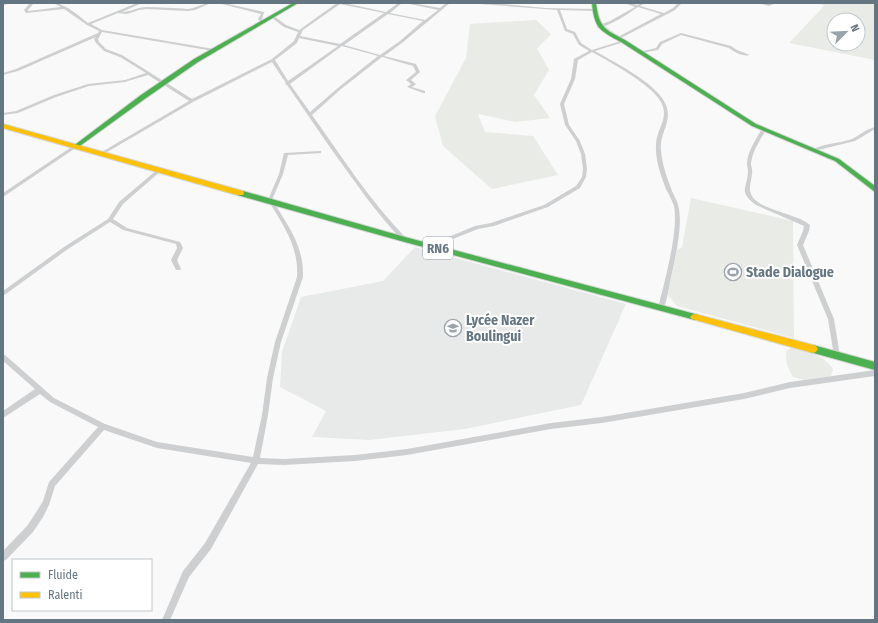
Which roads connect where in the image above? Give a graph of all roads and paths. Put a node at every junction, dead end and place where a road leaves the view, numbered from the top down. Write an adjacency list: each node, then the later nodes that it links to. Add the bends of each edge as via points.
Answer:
1 (10, 3): 18 (street)
2 (32, 3): 21 (street, via 26,11)
3 (55, 3): 21 (street)
4 (140, 3): 24 (street)
5 (209, 3): 24 (street, via 188,10 146,8 127,13)
6 (220, 3): 29 (street, via 264,13 260,19)
7 (296, 3): 27 (main road)
8 (339, 3): 25 (street); 32 (street)
9 (400, 3): 25 (street)
10 (407, 3): 22 (street)
11 (448, 3): 22 (street)
12 (479, 3): 23 (street)
13 (626, 3): 20 (street)
14 (643, 3): 20 (street)
15 (680, 3): 26 (street)
16 (760, 3): 17 (street)
17 (774, 3)
18 (3, 4)
19 (594, 6): 23 (street); 31 (main road)
20 (638, 6): 26 (street); 31 (street)
21 (65, 8): 30 (street)
22 (439, 9): 28 (street)
23 (558, 9): 40 (street, via 566,30 574,33 580,44)
24 (116, 12): 30 (street)
25 (388, 13): 28 (street); 38 (street)
26 (664, 14): 36 (street)
27 (273, 18): 29 (main road); 32 (street, via 285,26)
28 (426, 21): 43 (street)
29 (263, 23): 39 (main road)
30 (88, 24): 33 (street)
31 (598, 27): 36 (main road)
32 (300, 30): 34 (street)
33 (100, 32): 35 (street); 37 (street); 39 (street)
34 (298, 37): 38 (street); 44 (street, via 296,42)
35 (91, 38): 37 (street); 45 (street)
36 (621, 40): 40 (street); 41 (main road)
37 (97, 42): 46 (street, via 105,50 120,56)
38 (340, 45): 43 (street); 48 (street)
39 (213, 50): 47 (main road)
40 (592, 51): 66 (street, via 576,59 573,79 562,104 567,125 578,141 585,169 578,187 546,206 492,225 477,227); 69 (street, via 655,92 663,101 668,116 658,144 662,167 677,207 677,217)
41 (641, 52): 42 (street, via 657,48 661,43 681,34 730,47); 55 (main road)
42 (748, 55)
43 (381, 56): 49 (street, via 415,65 418,72 408,80 414,84 409,87); 52 (street)
44 (273, 60): 48 (street); 50 (street)
45 (3, 74)
46 (148, 74): 47 (street); 51 (street, via 125,81 89,85 17,112)
47 (164, 83): 50 (street); 56 (main road)
48 (287, 84): 52 (street)
49 (424, 92)
50 (192, 101): 59 (street)
51 (3, 114)
52 (309, 115): 65 (street, via 384,220)
53 (3, 126): 56 (main road, RN6)
54 (875, 128): 57 (street, via 858,138)
55 (764, 130): 57 (main road); 70 (street, via 758,138 748,165 748,195 765,208 807,225 807,233 801,239 800,245 830,319)
56 (75, 147): 59 (main road, RN6); 62 (street)
57 (814, 150): 61 (main road, via 837,160)
58 (319, 152): 63 (street, via 286,154)
59 (102, 154): 60 (main road, RN6)
60 (160, 170): 63 (main road, RN6); 64 (street, via 121,203)
61 (875, 190)
62 (3, 195)
63 (270, 200): 65 (main road, RN6); 77 (street, via 292,236 302,266 278,342)
64 (110, 220): 67 (street, via 125,229 178,243 180,248 174,260); 68 (street)
65 (404, 239): 66 (main road, RN6)
66 (431, 246): 69 (main road, RN6)
67 (178, 269)
68 (3, 294)
69 (661, 308): 70 (main road, RN6)
70 (837, 356): 72 (main road, RN6)
71 (3, 357): 74 (street)
72 (875, 366)
73 (875, 374): 77 (street, via 790,385 744,396 551,426 407,452 355,458)
74 (40, 390): 75 (street); 76 (street, via 52,400)
75 (3, 415)
76 (103, 426): 77 (street, via 157,445); 78 (street, via 52,484 46,502 30,529)
77 (256, 461): 79 (street, via 208,546 186,574)
78 (3, 557)
79 (166, 620)

